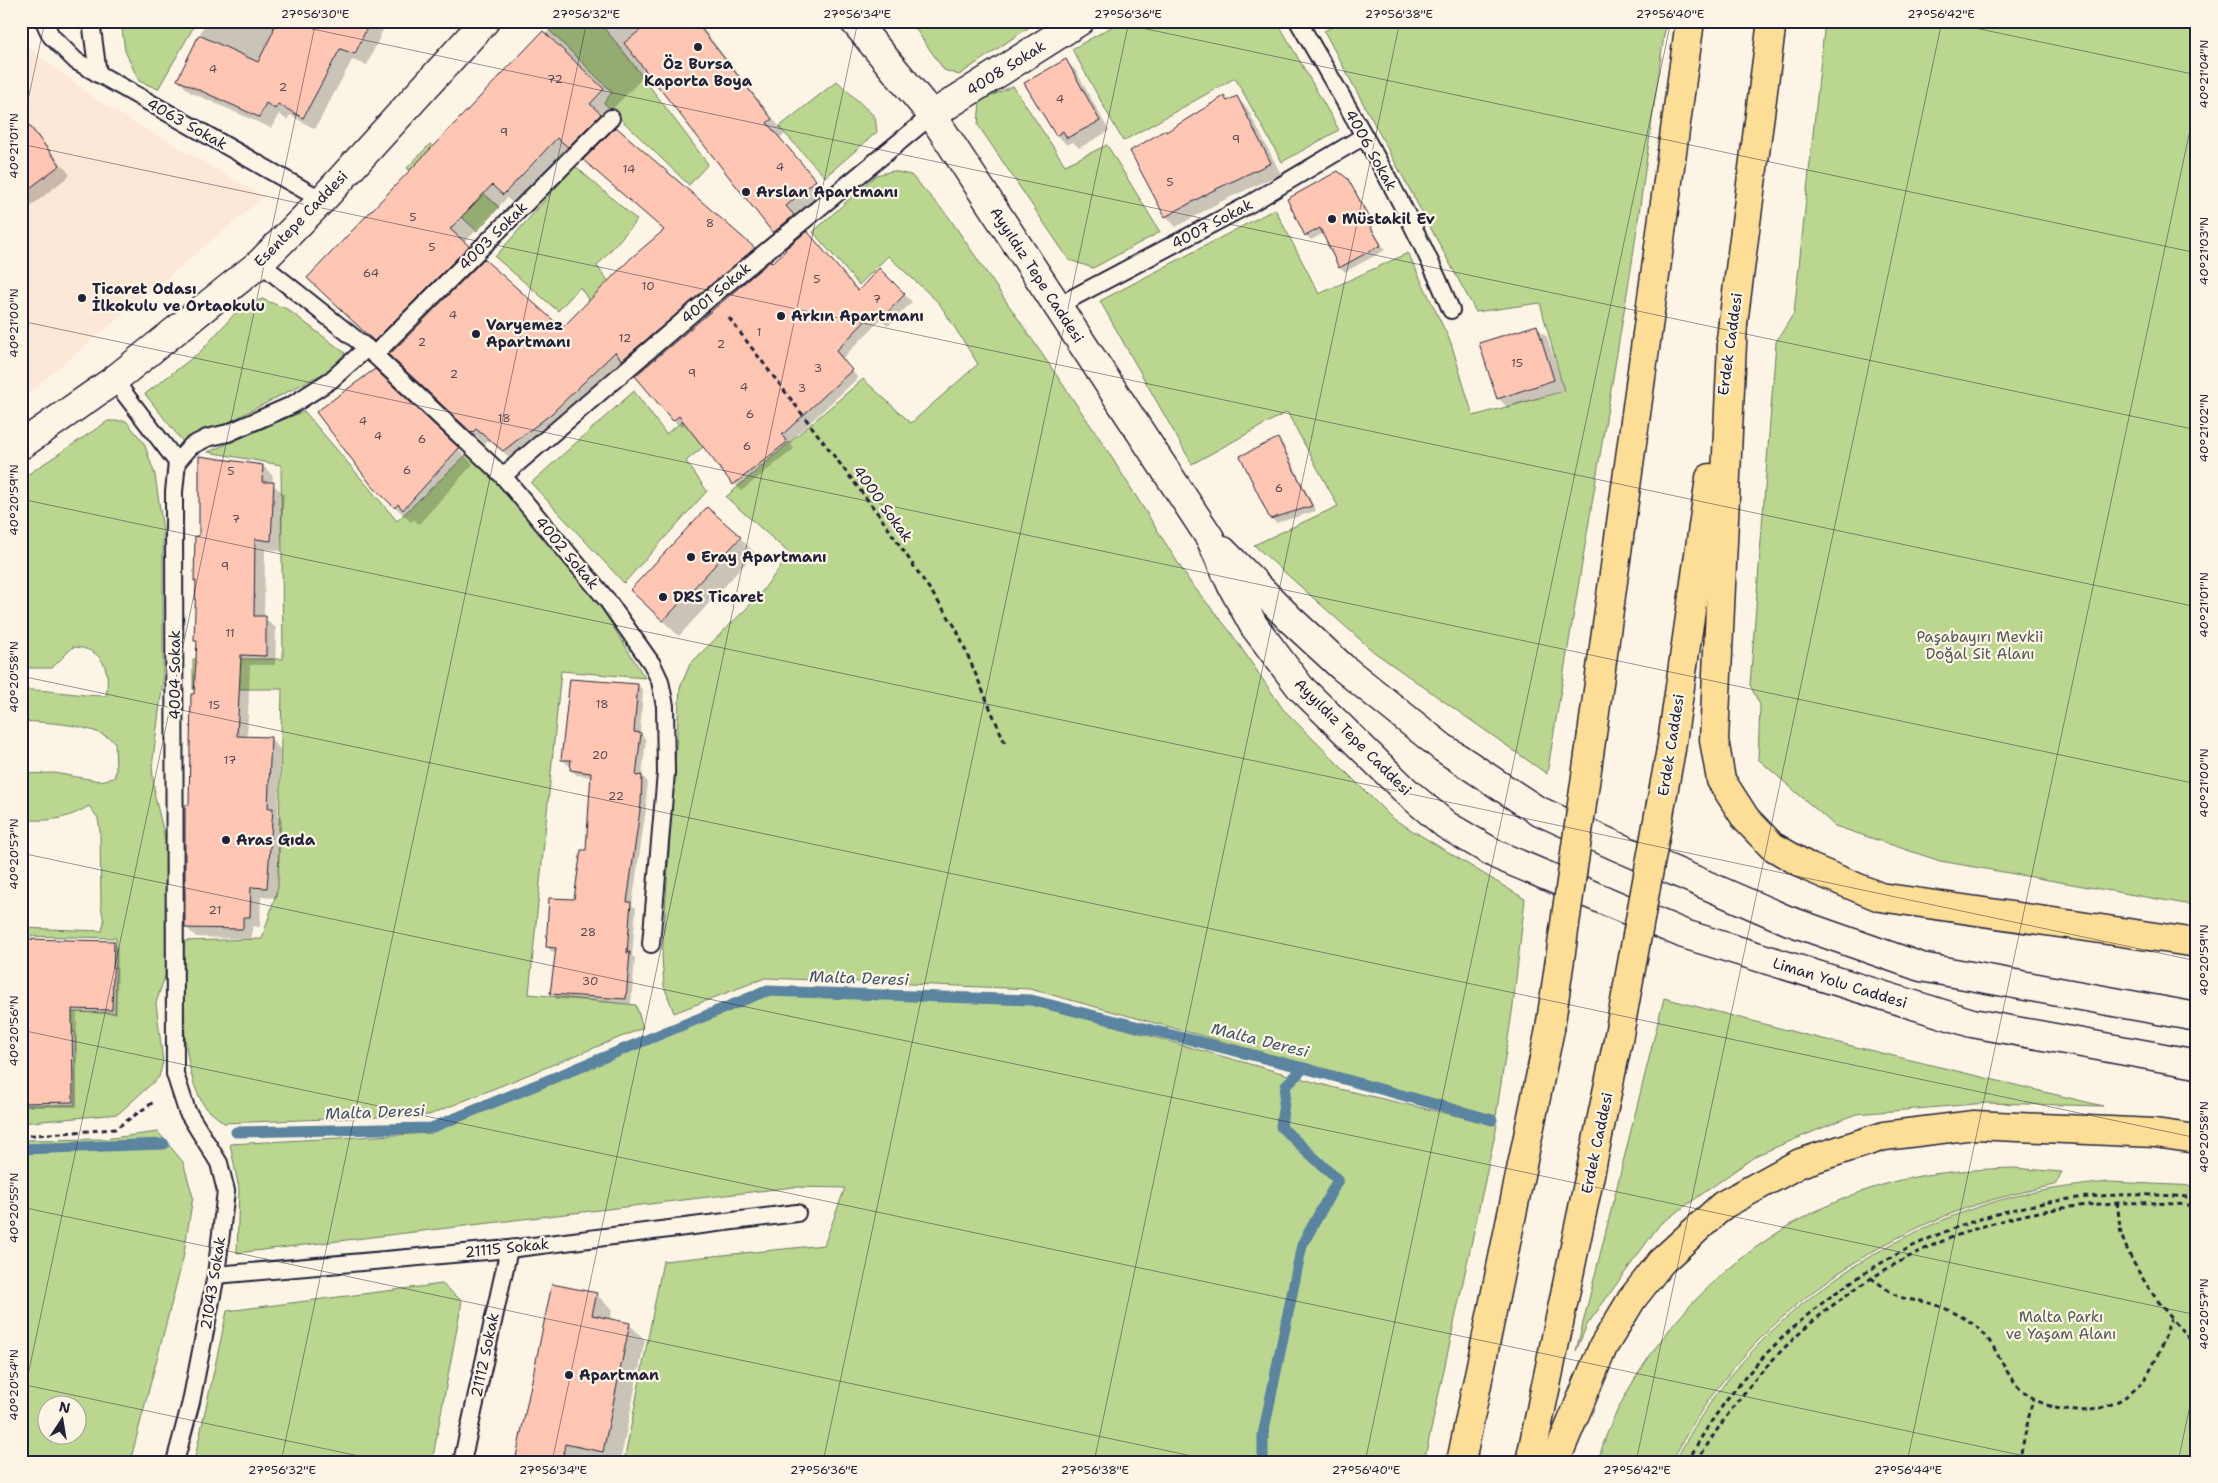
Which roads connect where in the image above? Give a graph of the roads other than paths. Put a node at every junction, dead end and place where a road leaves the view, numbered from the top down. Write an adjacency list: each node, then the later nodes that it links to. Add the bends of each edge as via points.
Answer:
1 (44, 21): 9 (lane, 4063 Sokak, via 51,36 76,61)
2 (91, 21): 9 (lane)
3 (854, 21): 10 (main road, Ayyıldız Tepe Caddesi)
4 (1080, 21): 10 (main road, 4008 Sokak)
5 (1298, 21): 12 (lane, 4006 Sokak)
6 (1690, 21): 36 (highway, bridge, via 1550,1029)
7 (1772, 21): 17 (highway, Erdek Caddesi)
8 (481, 22): 13 (main road, Esentepe Caddesi)
9 (98, 74): 13 (lane, 4063 Sokak)
10 (932, 115): 15 (main road, Ayyıldız Tepe Caddesi); 22 (lane, 4001 Sokak, via 712,296)
11 (611, 118): 18 (lane, 4003 Sokak)
12 (1364, 136): 15 (lane, 4007 Sokak, via 1248,205); 16 (lane, 4006 Sokak, via 1434,267)
13 (322, 200): 14 (main road, Esentepe Caddesi)
14 (260, 263): 18 (lane, 4002 Sokak); 19 (main road, Esentepe Caddesi)
15 (1057, 306): 23 (main road, Ayyıldız Tepe Caddesi)
16 (1451, 310)
17 (1733, 321): 25 (highway, via 1714,740 1722,780 1746,819 1772,846 1810,868 1880,897); 37 (highway, Erdek Caddesi, bridge, via 1671,749 1618,1040)
18 (370, 352): 21 (lane, via 292,405 228,433 207,438 191,446); 22 (lane, 4002 Sokak)
19 (114, 380): 20 (main road, Esentepe Caddesi); 21 (lane)
20 (21, 444)
21 (177, 462): 29 (lane, 4004 Sokak, via 174,492 175,1074)
22 (503, 476): 26 (lane, 4002 Sokak, via 607,600 652,664 660,681 665,706 666,773)
23 (1210, 538): 24 (main road, Ayyıldız Tepe Caddesi, via 1254,626 1300,687 1407,792 1446,825); 27 (main road, Ayyıldız Tepe Caddesi, via 1342,667 1443,748 1535,809 1787,920 1921,967)
24 (1497, 855): 28 (main road, Liman Yolu Caddesi, via 1684,934 1954,1018)
25 (2197, 943)
26 (651, 944)
27 (2197, 1017)
28 (2197, 1064)
29 (187, 1112): 33 (lane, 21043 Sokak, via 219,1163 226,1191)
30 (2197, 1139): 38 (highway, via 2155,1133 1974,1125 1884,1136 1800,1163 1723,1205 1661,1262 1632,1299 1602,1347)
31 (797, 1213): 32 (lane, 21115 Sokak)
32 (509, 1249): 33 (lane, 21115 Sokak); 35 (lane, 21112 Sokak)
33 (216, 1275): 34 (lane, 21043 Sokak, via 191,1402)
34 (175, 1462)
35 (462, 1462)
36 (1461, 1462)
37 (1530, 1462)
38 (1555, 1462)

